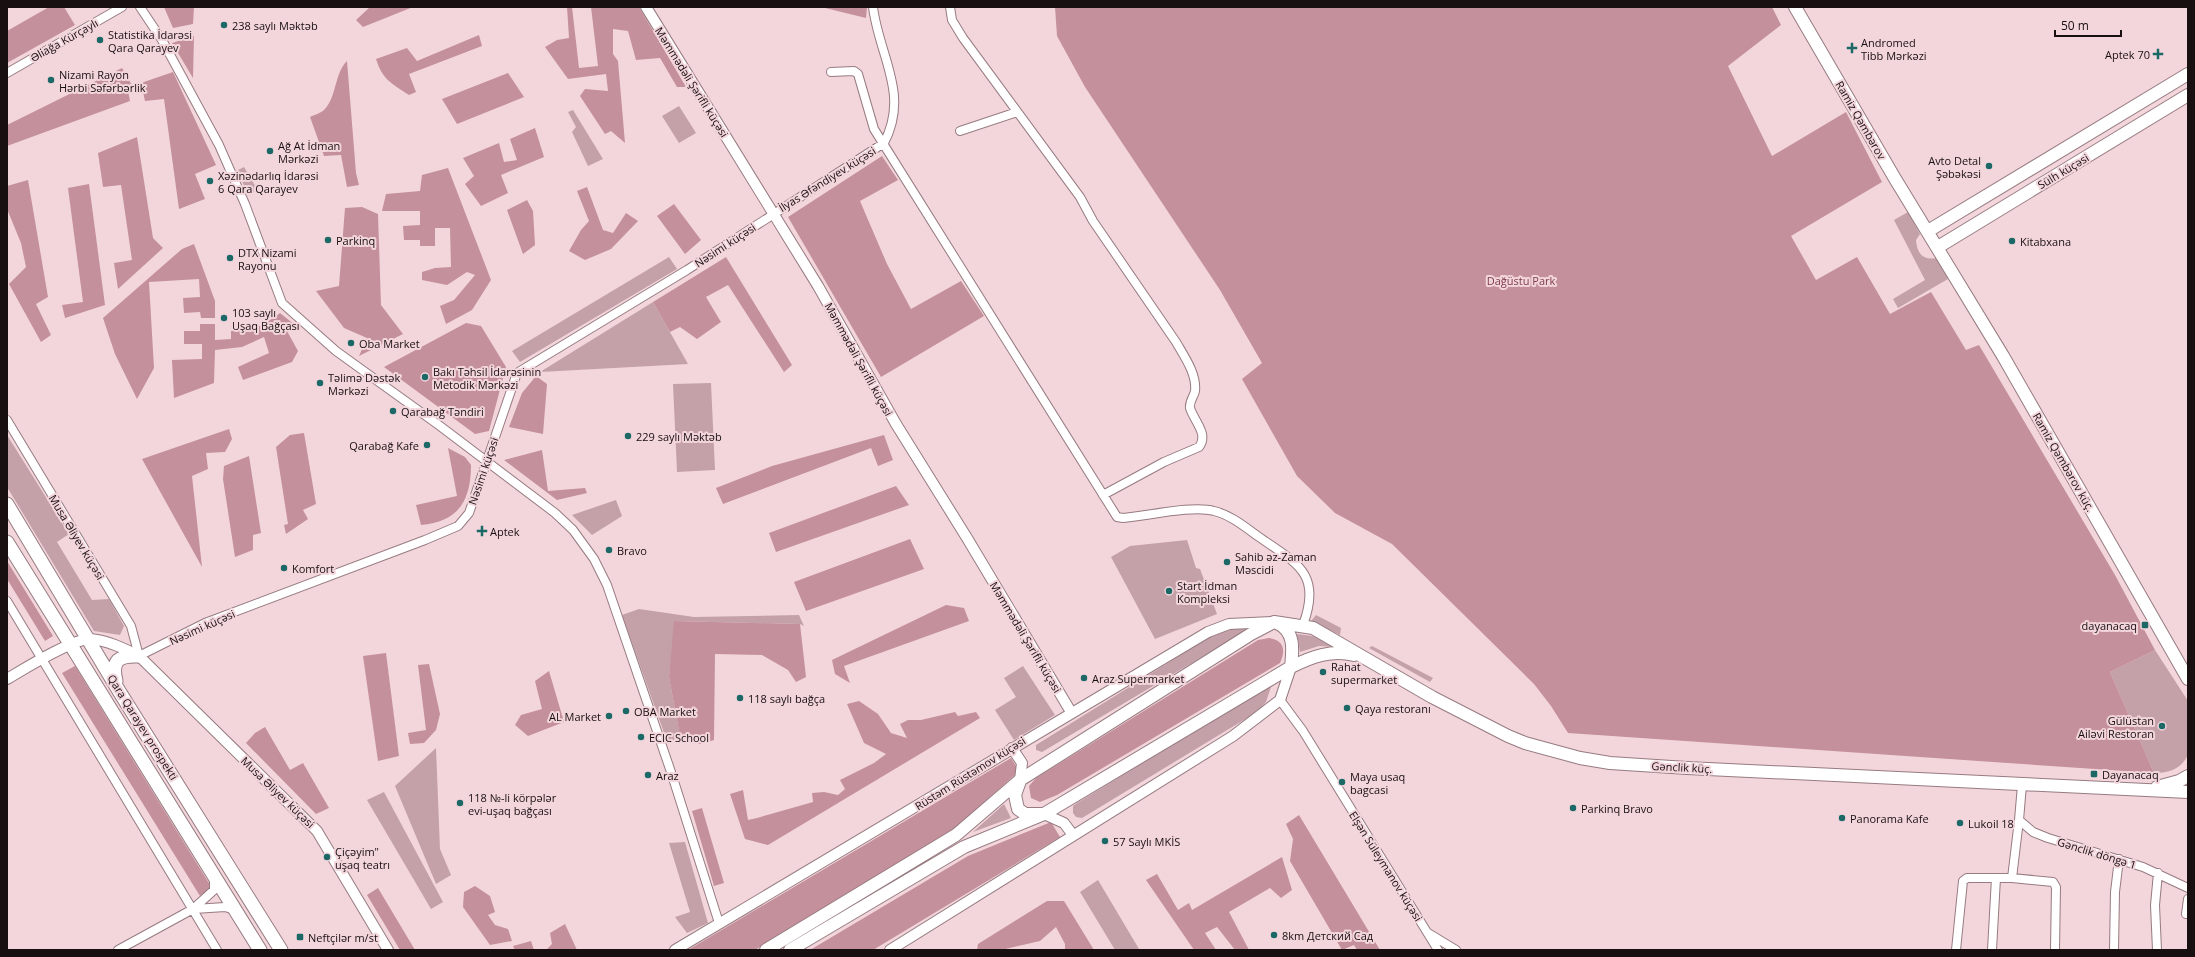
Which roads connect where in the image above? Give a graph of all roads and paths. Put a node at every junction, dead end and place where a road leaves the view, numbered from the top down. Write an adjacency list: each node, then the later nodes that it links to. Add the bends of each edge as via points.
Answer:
1 (122, 7): 8 (street, Əliağa Kürçaylı)
2 (140, 7): 20 (street, via 162,40 219,145 245,204 282,303 336,352)
3 (646, 7): 16 (street, Məmmədəli Şərifli küçəsi)
4 (873, 7): 15 (street, İlyas Əfəndiyev küçəsi, via 895,96 892,129)
5 (950, 7): 11 (street, via 952,20 963,38)
6 (1798, 8): 17 (main road, Ramiz Qəmbərov, via 1894,177)
7 (831, 72): 15 (street, via 854,71 858,74 874,129)
8 (7, 73)
9 (2188, 74): 12 (main road, Sülh küçəsi)
10 (2188, 95): 14 (main road, Sülh küçəsi)
11 (1017, 112): 13 (street); 21 (street, via 1080,197 1093,221 1176,342 1195,384 1190,408 1203,436 1203,442 1199,447 1164,462)
12 (2103, 126): 14 (main road); 17 (main road, Sülh küçəsi)
13 (960, 131)
14 (2112, 141): 18 (main road, Sülh küçəsi)
15 (884, 143): 16 (street, İlyas Əfəndiyev küçəsi); 21 (street)
16 (773, 213): 20 (street, Nəsimi küçəsi, via 694,266 517,374); 37 (street, Məmmədəli Şərifli küçəsi, via 818,286 896,424)
17 (1928, 231): 18 (main road, Ramiz Qəmbərov)
18 (1938, 247): 33 (main road, Ramiz Qəmbərov küç., via 2011,368)
19 (7, 420): 29 (street, Musa Əliyev küçəsi, via 131,626)
20 (486, 462): 29 (street, Nəsimi küçəsi, via 469,513 458,526 205,623); 57 (street, via 574,530 601,572 672,775)
21 (1103, 495): 26 (street, via 1117,517 1199,509 1214,510 1231,517 1295,562 1305,574 1311,594)
22 (7, 504): 27 (main road, Qara Qarayev prospekti)
23 (7, 542): 28 (main road, Qara Qarayev prospekti)
24 (7, 601): 31 (street)
25 (1274, 622): 26 (main road, Rüstəm Rüstəmov küçəsi); 32 (main road, via 1288,630 1292,646); 37 (street, Rüstəm Rüstəmov küçəsi, via 1229,624 1208,632); 40 (main road)
26 (1308, 627): 30 (main road, Gənclik küç.)
27 (90, 639): 28 (street); 29 (street, Musa Əliyev küçəsi, via 126,649); 35 (main road, Qara Qarayev prospekti)
28 (71, 645): 31 (street); 49 (main road, Qara Qarayev prospekti)
29 (139, 656): 35 (main road, via 126,655 115,664); 63 (street, Musa Əliyev küçəsi, via 317,831)
30 (1365, 658): 32 (main road, via 1339,652 1311,657); 41 (main road, Gənclik küç., via 1432,697 1508,736 1580,758 1610,763 1687,768)
31 (42, 659): 34 (street); 54 (street)
32 (1291, 666): 36 (street); 44 (main road)
33 (2187, 674)
34 (7, 679)
35 (119, 691): 62 (main road, Qara Qarayev prospekti)
36 (1280, 700): 46 (street, via 1233,736); 58 (street, Elşən Süleymanov küçəsi, via 1303,731)
37 (1071, 712): 38 (street, Rüstəm Rüstəmov küçəsi)
38 (1012, 748): 40 (street, via 1022,763); 57 (street, Rüstəm Rüstəmov küçəsi)
39 (2188, 776): 42 (main road, via 2165,786)
40 (1020, 780): 44 (main road, via 1015,795 1018,809 1025,814); 65 (main road, via 956,835)
41 (2022, 785): 42 (main road, Gənclik küç.); 45 (street)
42 (2128, 790): 43 (main road)
43 (2188, 792)
44 (1044, 814): 46 (street, via 1064,823); 66 (main road, via 964,848)
45 (2019, 820): 47 (street, Gənclik döngə 1, via 2033,832 2048,838); 51 (street)
46 (1073, 835): 67 (street)
47 (2119, 859): 48 (street, Gənclik döngə 1); 73 (street, via 2115,892)
48 (2158, 873): 52 (street, Gənclik döngə 1); 74 (street, via 2155,905)
49 (213, 876): 54 (street, via 214,890); 55 (main road, Qara Qarayev prospekti)
50 (1996, 878): 51 (street); 70 (street, via 1967,878 1963,881); 71 (street)
51 (2012, 878): 72 (street, via 2053,882 2056,887)
52 (2188, 888)
53 (2188, 898): 56 (street)
54 (193, 909): 55 (street, via 225,907); 59 (street); 60 (street)
55 (234, 910): 61 (main road, Qara Qarayev prospekti)
56 (2186, 914)
57 (719, 923): 64 (street, Rüstəm Rüstəmov küçəsi)
58 (1427, 932): 68 (street, Elşən Süleymanov küçəsi); 69 (street, Elşən Süleymanov küçəsi)
59 (118, 950)
60 (217, 950)
61 (260, 950)
62 (281, 950)
63 (388, 950)
64 (675, 950)
65 (766, 950)
66 (790, 950)
67 (890, 950)
68 (1438, 950)
69 (1456, 950)
70 (1956, 950)
71 (1992, 950)
72 (2055, 950)
73 (2114, 950)
74 (2157, 950)

